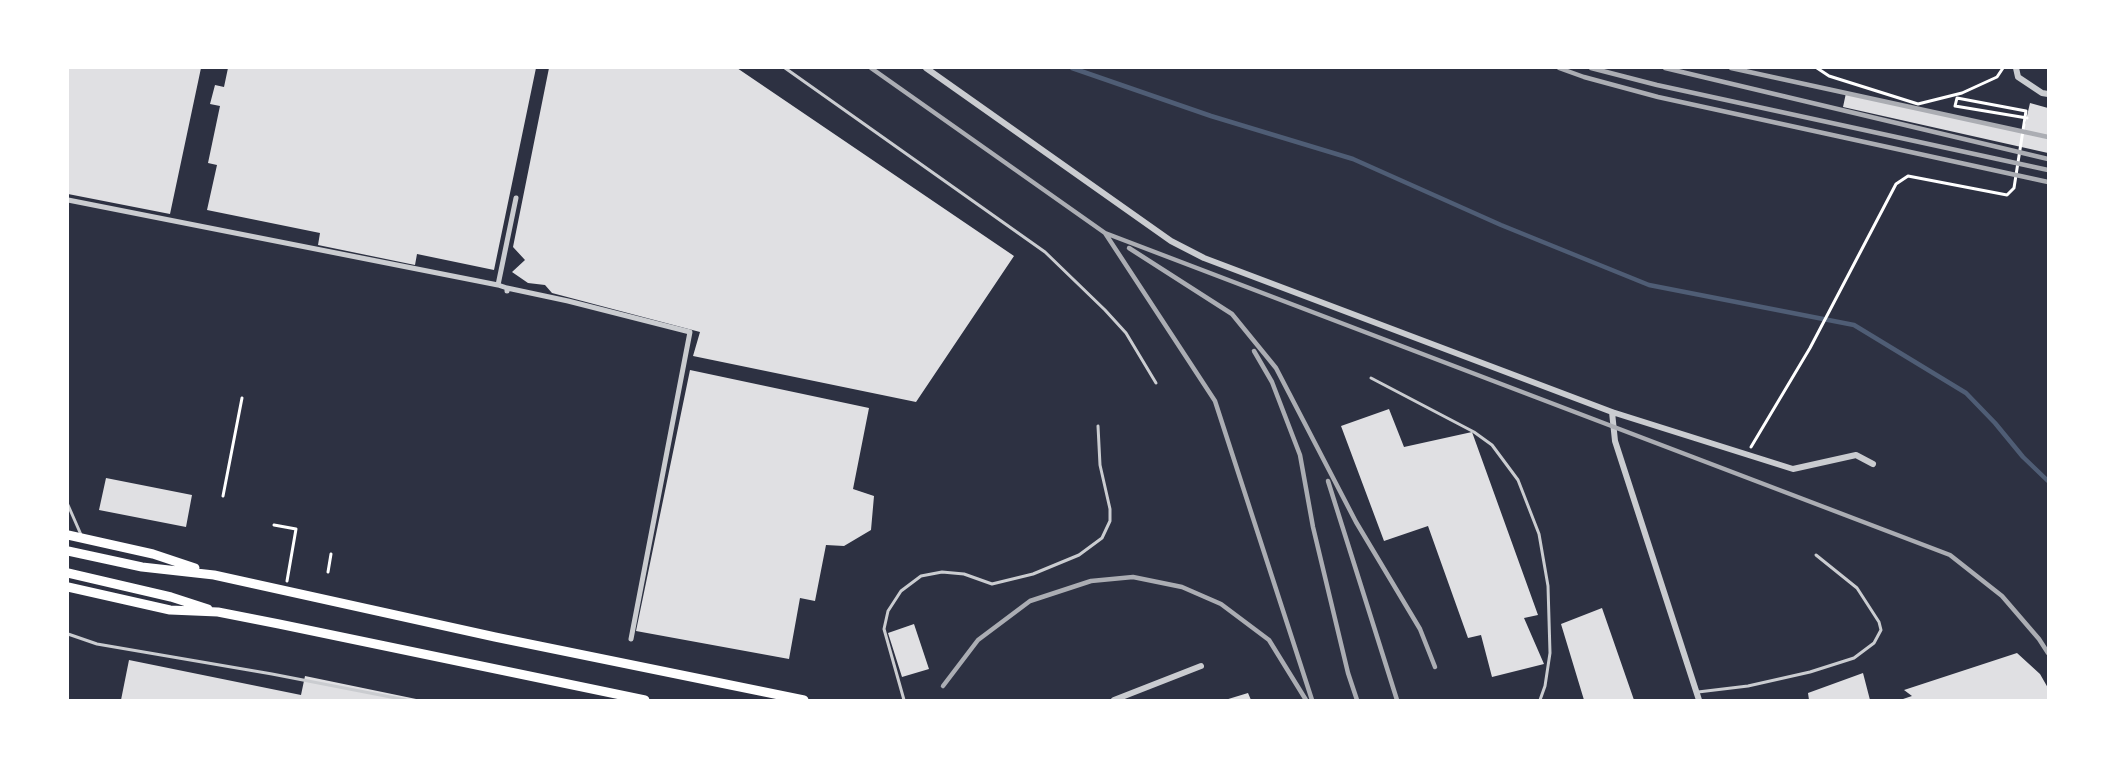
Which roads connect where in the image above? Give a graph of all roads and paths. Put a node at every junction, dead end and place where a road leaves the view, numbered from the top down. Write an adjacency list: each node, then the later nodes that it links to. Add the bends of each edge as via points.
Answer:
1 (784, 68): 12 (lane, via 1045,252 1126,333)
2 (926, 68): 14 (street, via 1171,241 1204,258)
3 (1817, 68): 4 (path, via 1829,76 1918,104 1962,93 1997,77)
4 (2003, 68)
5 (2016, 68): 6 (street, via 2018,77)
6 (2049, 94)
7 (2027, 118): 16 (path, via 1956,106 1957,98 2026,111 2014,188 2007,195 1908,176 1896,184 1810,348)
8 (516, 198): 10 (street)
9 (68, 200): 10 (street)
10 (498, 285): 33 (street, via 690,332)
11 (1371, 378): 41 (lane, via 1474,432 1492,445 1518,480 1539,534 1548,586 1550,653)
12 (1156, 383)
13 (242, 398): 18 (path)
14 (1612, 412): 16 (street); 35 (street, via 1614,441)
15 (1098, 426): 39 (lane, via 1100,465 1110,509 1110,521 1102,538 1079,555 1033,574 992,584 964,574 942,572 921,576 901,591 888,611 884,629)
16 (1748, 454): 17 (street, via 1793,469 1856,455)
17 (1873, 464)
18 (223, 495)
19 (68, 505): 22 (lane)
20 (274, 525): 30 (path, via 296,530)
21 (68, 535): 22 (main road)
22 (83, 538): 28 (main road, via 153,554)
23 (68, 551): 28 (main road, via 142,567)
24 (331, 554): 26 (path)
25 (1816, 555): 35 (lane, via 1857,588 1879,622 1881,630 1874,643 1854,658 1810,672 1748,686)
26 (328, 572)
27 (68, 573): 31 (main road)
28 (214, 575): 30 (main road)
29 (68, 587): 31 (main road, via 170,610)
30 (286, 591): 38 (main road)
31 (218, 612): 37 (main road)
32 (68, 634): 36 (lane, via 96,644)
33 (632, 639)
34 (1201, 666): 40 (street)
35 (1696, 692): 42 (street)
36 (406, 700)
37 (645, 700)
38 (804, 700)
39 (904, 700)
40 (1114, 700)
41 (1540, 700)
42 (1699, 700)

